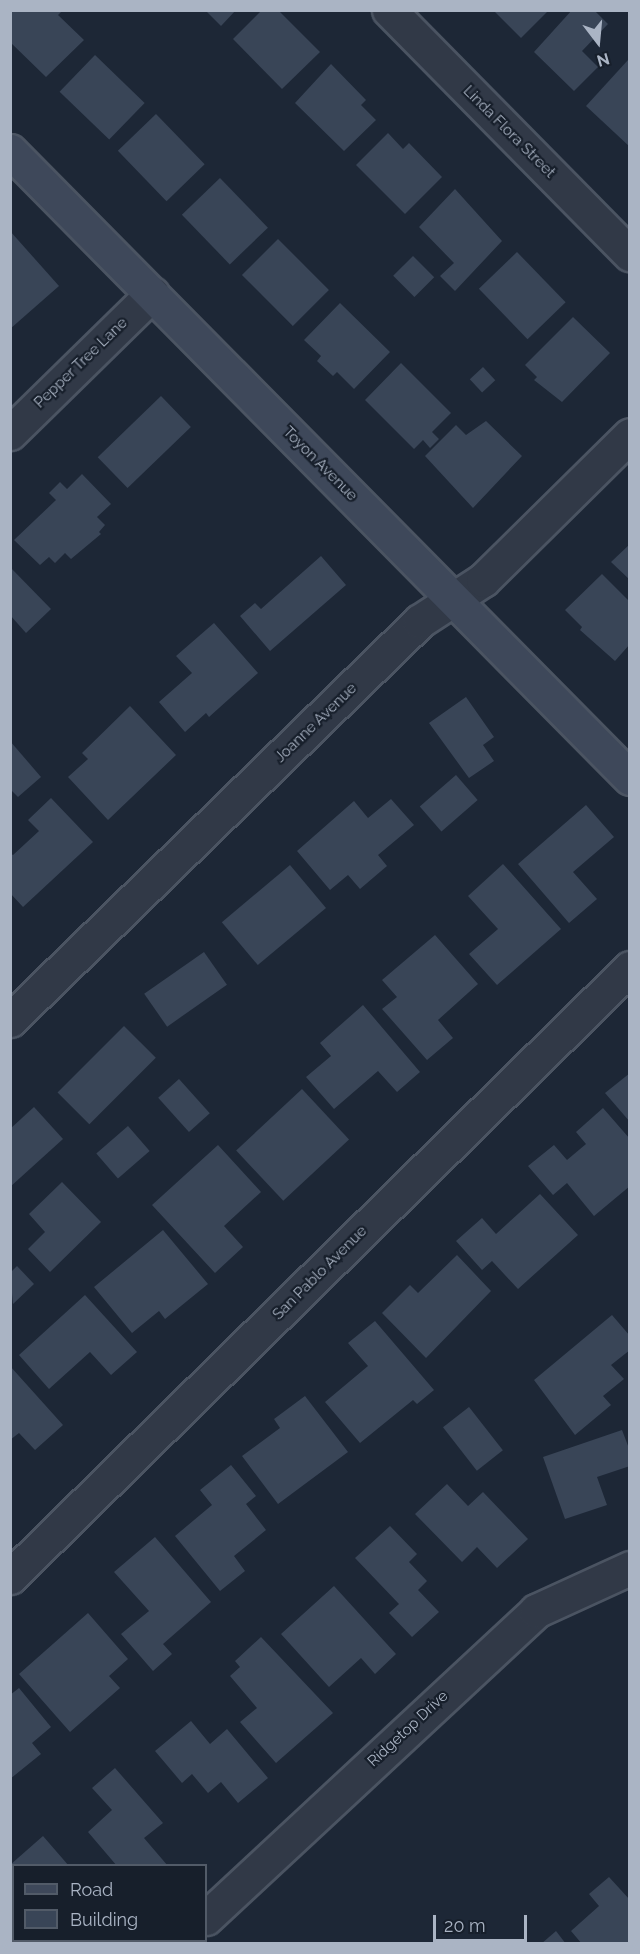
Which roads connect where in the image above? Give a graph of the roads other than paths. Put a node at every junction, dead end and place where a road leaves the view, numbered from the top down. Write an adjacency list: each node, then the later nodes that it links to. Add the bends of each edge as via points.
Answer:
1 (389, 10): 3 (street, Linda Flora Street)
2 (10, 151): 4 (street, Toyon Avenue)
3 (630, 254)
4 (152, 294): 5 (street, Pepper Tree Lane); 7 (street, Toyon Avenue)
5 (10, 433)
6 (630, 435): 7 (street, Joanne Avenue, via 483,580)
7 (453, 599): 8 (street, Toyon Avenue); 10 (street, Joanne Avenue, via 420,621)
8 (630, 778)
9 (630, 968): 12 (street, San Pablo Avenue)
10 (10, 1020)
11 (630, 1568): 13 (street, Ridgetop Drive, via 536,1611)
12 (10, 1577)
13 (207, 1917)

